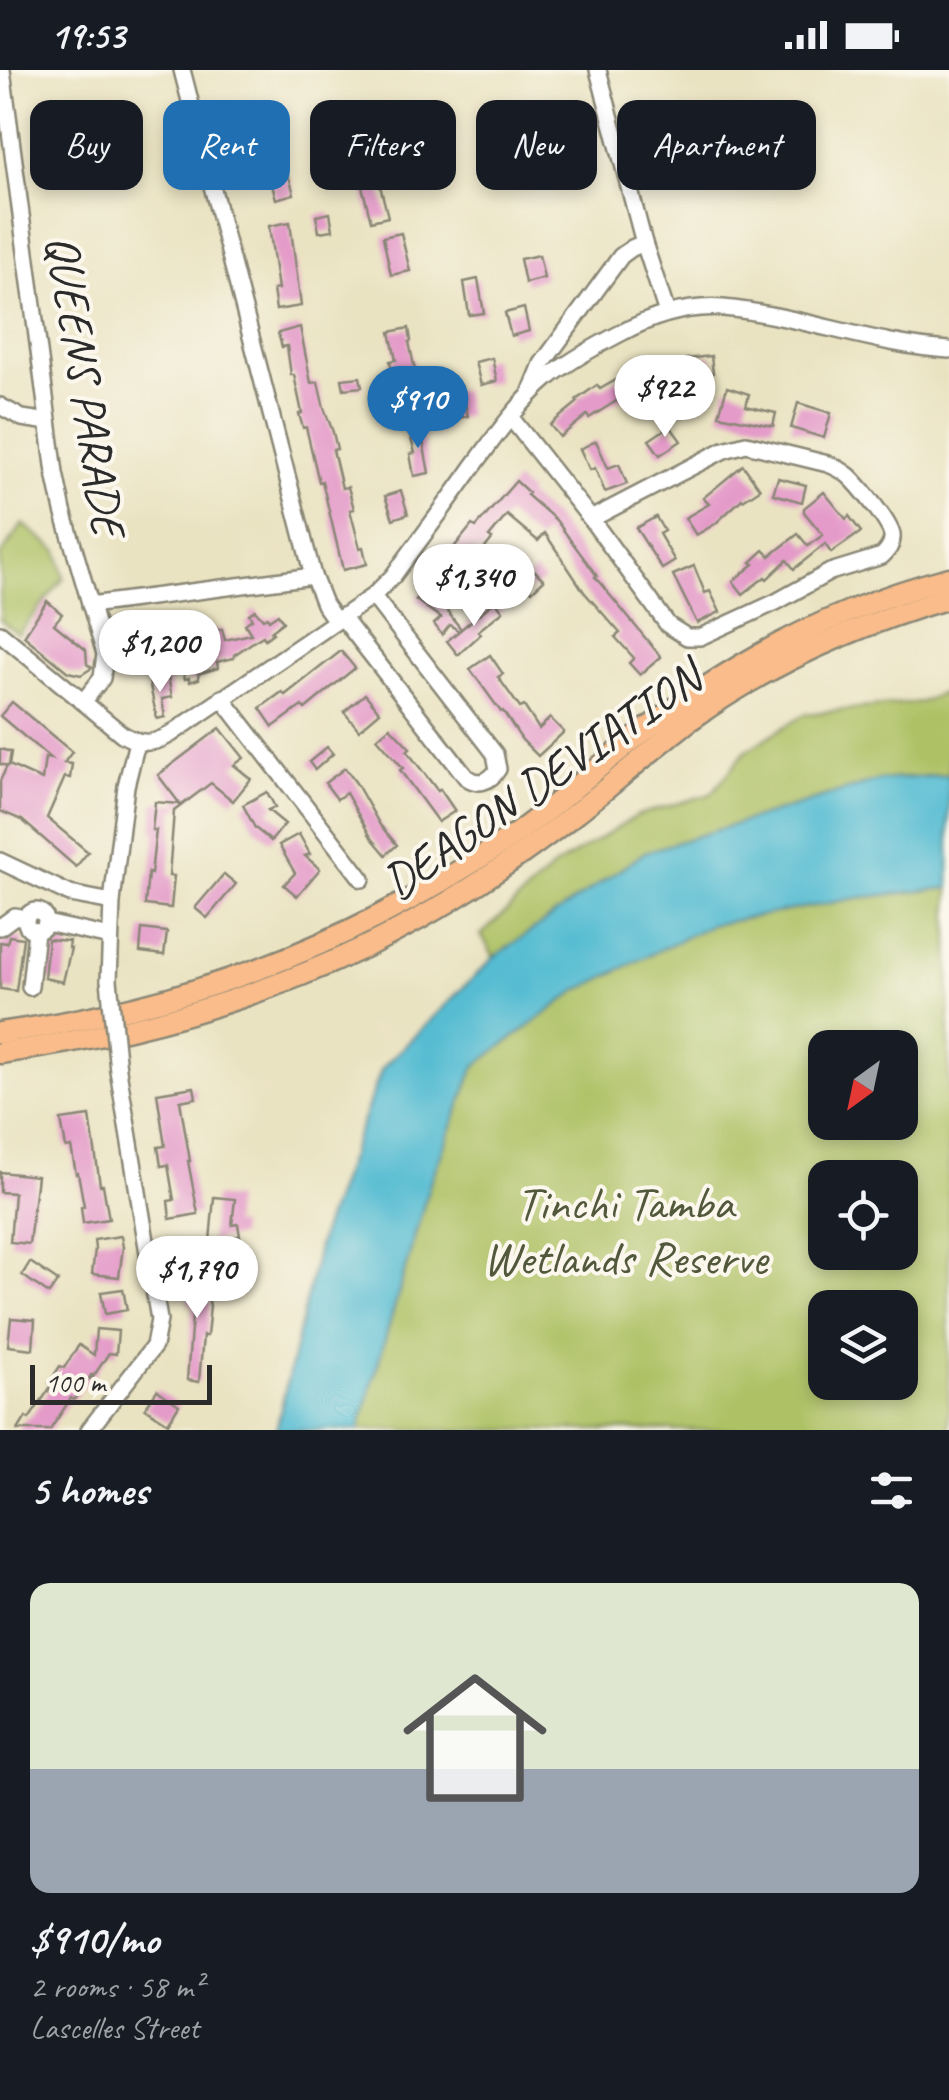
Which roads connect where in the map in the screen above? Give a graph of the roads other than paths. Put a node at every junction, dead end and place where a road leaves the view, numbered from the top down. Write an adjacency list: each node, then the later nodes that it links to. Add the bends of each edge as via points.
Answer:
1 (2, 70): 10 (street, QUEENS PARADE)
2 (182, 70): 12 (street)
3 (598, 70): 4 (street)
4 (644, 242): 5 (street); 7 (street, via 626,252 602,282 542,364)
5 (667, 312): 6 (street, via 722,308); 7 (street, via 568,363)
6 (949, 350)
7 (528, 400): 9 (street)
8 (0, 406): 10 (street)
9 (510, 418): 11 (street); 14 (street)
10 (48, 422): 16 (street, QUEENS PARADE, via 63,511)
11 (591, 519): 11 (street, via 746,444 839,468 892,533 882,556 830,572 714,631 687,637 668,624)
12 (313, 576): 16 (street); 17 (street, via 324,604)
13 (949, 578): 29 (highway, DEAGON DEVIATION, via 841,614 744,663 501,844 342,935 187,994)
14 (373, 596): 17 (street); 17 (street, via 495,754 498,769 488,780 466,777)
15 (949, 598): 30 (highway, DEAGON DEVIATION, via 823,644 734,691 516,858 366,946 191,1014)
16 (90, 605): 20 (street, QUEENS PARADE, via 105,662 102,678)
17 (339, 619): 19 (street)
18 (0, 633): 20 (street)
19 (222, 698): 21 (street, via 161,740); 23 (street)
20 (83, 702): 21 (street)
21 (137, 742): 24 (street)
22 (0, 861): 24 (street, via 70,894)
23 (362, 880)
24 (112, 902): 27 (street)
25 (36, 924): 26 (street, via 15,916); 27 (street); 28 (street)
26 (0, 927)
27 (110, 937): 31 (street, bridge, via 121,1101 160,1320 154,1346)
28 (30, 986)
29 (0, 1033)
30 (0, 1053)
31 (89, 1430)

